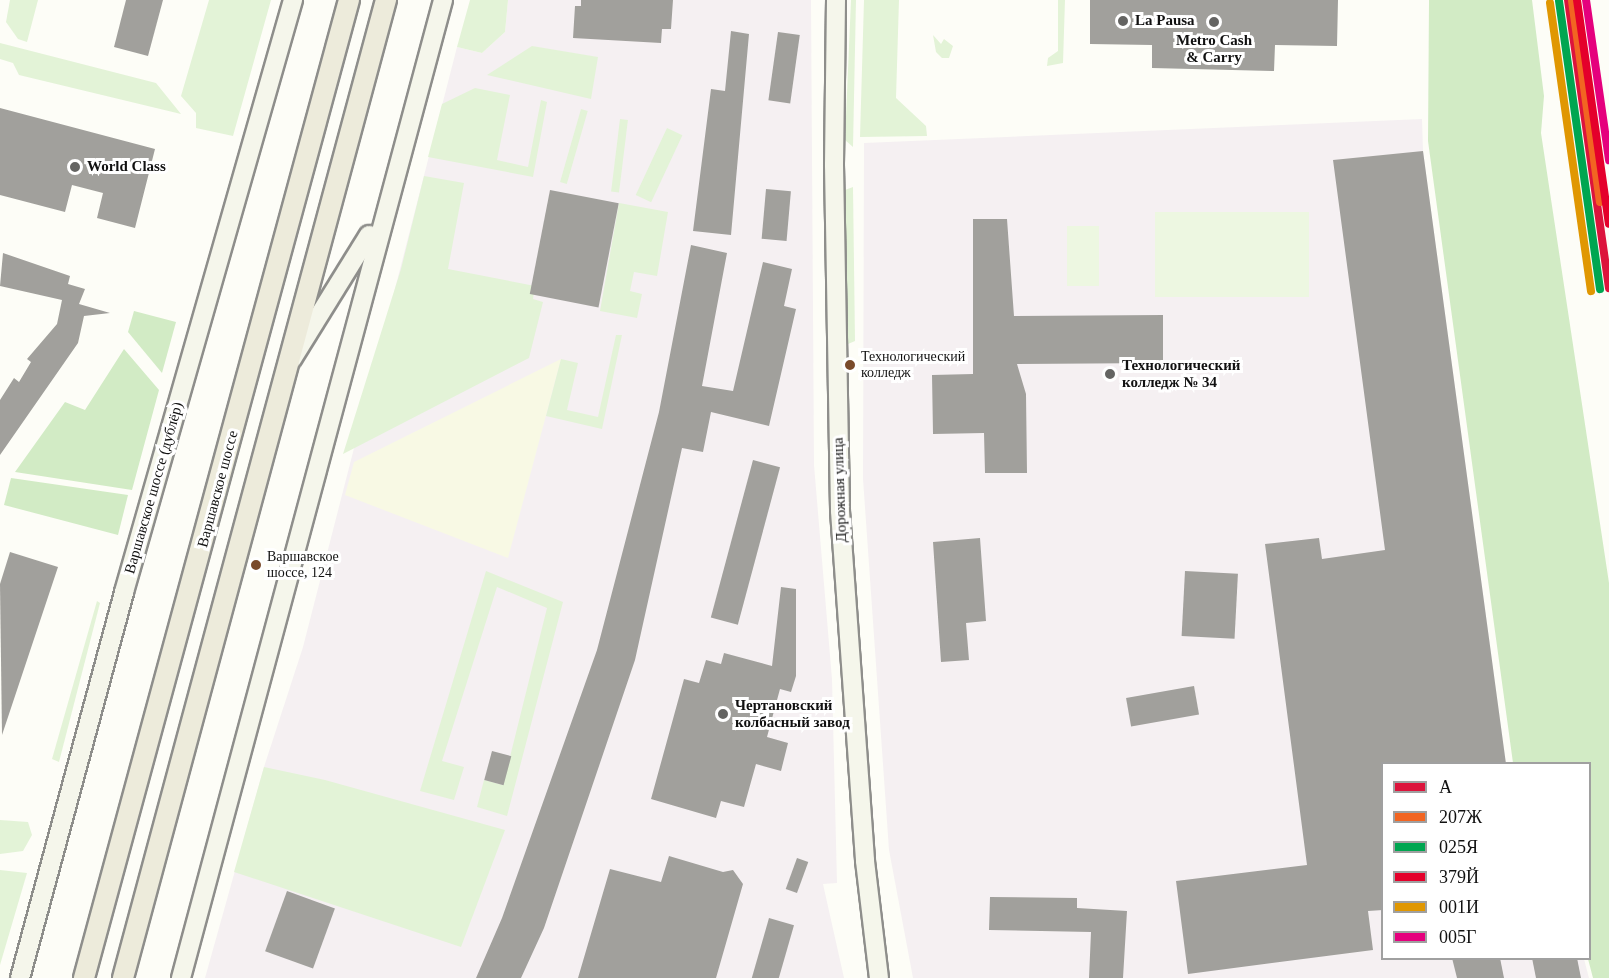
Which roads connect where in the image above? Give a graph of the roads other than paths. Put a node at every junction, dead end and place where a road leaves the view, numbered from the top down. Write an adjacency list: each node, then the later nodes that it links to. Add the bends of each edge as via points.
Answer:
1 (293, 0): 8 (main road, Варшавское шоссе (дублёр), via 124,592)
2 (349, 0): 9 (main road, Варшавское шоссе)
3 (386, 0): 7 (main road)
4 (443, 0): 6 (main road)
5 (836, 0): 12 (main road, Дорожная улица, via 834,165 840,511 865,861)
6 (398, 160): 7 (main road, via 359,255); 11 (main road)
7 (289, 363): 10 (main road)
8 (20, 978)
9 (84, 978)
10 (123, 978)
11 (181, 978)
12 (879, 978)

